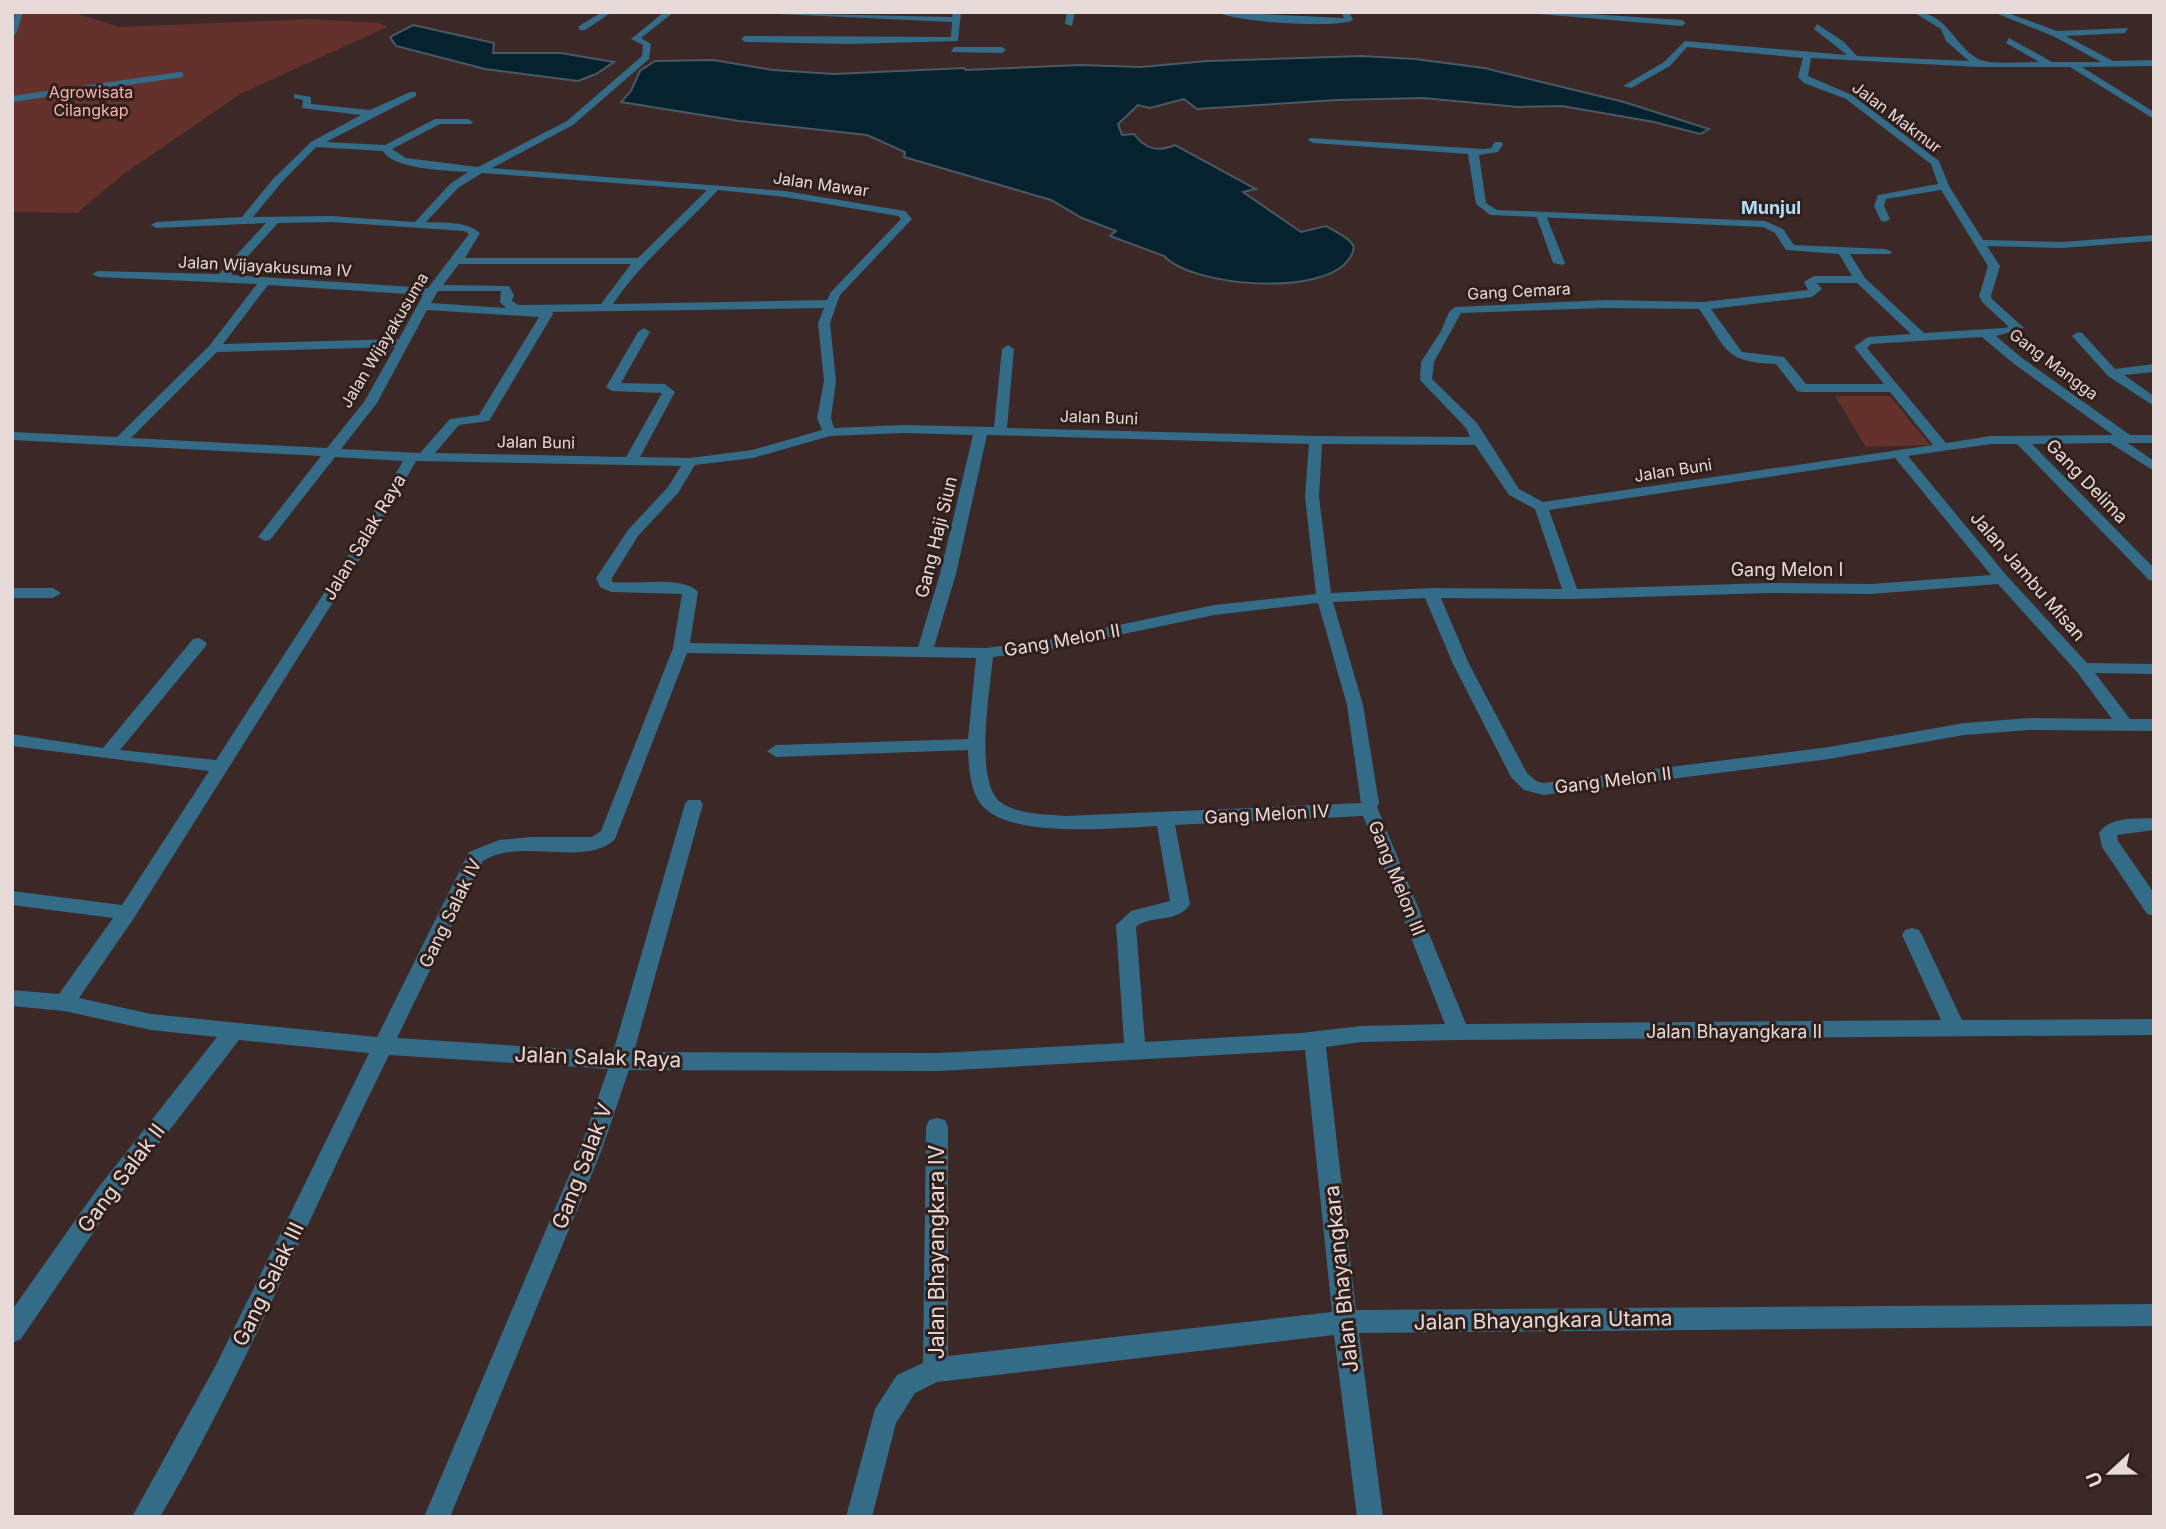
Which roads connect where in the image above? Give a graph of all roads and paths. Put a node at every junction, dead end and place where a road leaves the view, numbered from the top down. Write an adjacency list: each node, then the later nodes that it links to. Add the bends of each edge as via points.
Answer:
1 (19, 12): 18 (street)
2 (608, 12): 16 (street)
3 (670, 12): 45 (street, via 635,39 647,44 646,57 570,123)
4 (737, 12): 12 (street)
5 (1072, 12): 14 (street)
6 (1221, 12): 7 (street, via 1349,20)
7 (1345, 12)
8 (1520, 12): 13 (street)
9 (1679, 12): 13 (street)
10 (1917, 12): 28 (street, via 1945,29 1949,40)
11 (1997, 12): 19 (street)
12 (957, 16): 21 (street)
13 (1682, 23): 23 (street)
14 (1069, 24)
15 (1817, 27): 26 (street)
16 (582, 28)
17 (2125, 30): 19 (street)
18 (12, 34)
19 (2056, 34): 31 (street)
20 (745, 39): 21 (street)
21 (955, 39): 24 (street, via 954,53)
22 (2009, 41): 29 (street)
23 (1685, 44): 25 (street, Jalan Makmur, via 1784,50); 33 (street, via 1662,68)
24 (1002, 50)
25 (1807, 57): 26 (street, Jalan Makmur); 46 (street, Jalan Makmur, via 1803,77 1849,97 1927,155)
26 (1855, 59): 28 (street, Jalan Makmur)
27 (2154, 63): 31 (street, Jalan Makmur)
28 (1978, 64): 29 (street, Jalan Makmur)
29 (2051, 65): 30 (street, Jalan Makmur)
30 (2073, 65): 31 (street, Jalan Makmur); 38 (street)
31 (2113, 65)
32 (180, 75): 36 (street)
33 (1628, 86)
34 (413, 94): 37 (street)
35 (297, 96): 37 (street, via 308,99 305,106)
36 (12, 99)
37 (371, 113): 41 (street)
38 (2154, 116)
39 (468, 122): 43 (street, via 439,121)
40 (1313, 140): 44 (street)
41 (314, 144): 43 (street); 51 (street)
42 (1498, 144): 44 (street, via 1490,151)
43 (387, 148): 45 (street, Jalan Mawar, via 404,161)
44 (1471, 151): 48 (street, via 1483,208 1494,213)
45 (481, 170): 47 (street, Jalan Mawar); 53 (street, via 454,186)
46 (1944, 186): 50 (street, via 1882,197 1879,206); 55 (street, Jalan Makmur)
47 (715, 187): 59 (street); 66 (street, Jalan Mawar, via 890,209 905,216)
48 (1541, 215): 56 (street, via 1765,224 1779,231 1790,248); 60 (street)
49 (276, 219): 51 (street); 53 (street); 62 (street)
50 (1885, 219)
51 (245, 220): 52 (street)
52 (156, 225)
53 (418, 225): 58 (street, Jalan Wijayakusuma, via 474,231)
54 (2154, 238): 55 (street)
55 (1982, 243): 71 (street, Jalan Makmur, via 1994,266 1987,301 2018,328)
56 (1841, 250): 57 (street); 63 (street)
57 (1886, 252)
58 (456, 261): 59 (street); 65 (street, Jalan Wijayakusuma)
59 (640, 261): 69 (street)
60 (1559, 263)
61 (98, 274): 62 (street, Jalan Wijayakusuma IV)
62 (222, 278): 64 (street, Jalan Wijayakusuma IV)
63 (1860, 280): 68 (street, via 1814,279 1810,282 1816,289 1812,293); 72 (street)
64 (265, 281): 65 (street, Jalan Wijayakusuma IV); 75 (street)
65 (432, 290): 67 (street, Jalan Wijayakusuma); 69 (street, Jalan Wijayakusuma IV, via 505,288 506,302 519,309)
66 (829, 304): 69 (street); 82 (street, via 824,323 830,381 824,418)
67 (423, 306): 74 (street, Jalan Wijayakusuma); 94 (street, Jalan Salak Raya, via 547,314 484,418 455,422)
68 (1703, 306): 79 (street, via 1738,355 1780,360 1802,388); 89 (street, Gang Cemara, via 1597,304 1455,312 1452,327 1423,369 1426,380 1472,426)
69 (604, 308)
70 (644, 332): 95 (street, via 612,387 665,388 669,392)
71 (1984, 332): 72 (street, Gang Mangga); 88 (street, Gang Mangga)
72 (1921, 337): 79 (street, Gang Mangga, via 1861,343)
73 (2078, 337): 78 (street)
74 (402, 343): 75 (street); 93 (street, Jalan Wijayakusuma, via 370,403)
75 (214, 348): 90 (street)
76 (1007, 349): 83 (street)
77 (2154, 368): 78 (street)
78 (2112, 373): 80 (street)
79 (1896, 388): 91 (street)
80 (2154, 402)
81 (981, 431): 82 (street, Jalan Buni); 83 (street, Jalan Buni); 109 (street, Gang Haji Siun)
82 (829, 432): 96 (street, Jalan Buni, via 753,454)
83 (1000, 432): 86 (street, Jalan Buni)
84 (12, 436): 90 (street, Jalan Buni)
85 (2154, 439): 88 (street, Jalan Buni)
86 (1316, 440): 89 (street, Jalan Buni); 106 (street, Gang Melon III, via 1312,498)
87 (2021, 440): 88 (street, Jalan Buni); 91 (street, Jalan Buni); 100 (street, Gang Delima)
88 (2120, 440): 97 (street, Gang Mangga)
89 (1479, 441): 98 (street, via 1514,492)
90 (119, 443): 93 (street, Jalan Buni)
91 (1942, 447): 92 (street, Jalan Buni)
92 (1898, 453): 98 (street, Jalan Buni); 101 (street, Jalan Jambu Misan)
93 (332, 454): 94 (street, Jalan Buni); 99 (street, Jalan Wijayakusuma)
94 (417, 457): 95 (street, Jalan Buni); 119 (street, Jalan Salak Raya)
95 (631, 461): 96 (street, Jalan Buni)
96 (690, 462): 108 (street, via 682,481 639,526 604,578 611,587 688,589)
97 (2154, 467)
98 (1541, 507): 105 (street)
99 (265, 537)
100 (2154, 578)
101 (2003, 579): 105 (street, Gang Melon I, via 1871,589 1769,587); 111 (street, Jalan Jambu Misan)
102 (12, 593): 103 (street)
103 (53, 593)
104 (1431, 593): 105 (street, Gang Melon II); 106 (street, Gang Melon II); 113 (street, Gang Melon II, via 1487,720 1520,778 1543,789 1829,753 1964,729)
105 (1571, 594)
106 (1324, 598): 110 (street, Gang Melon II, via 1214,610 1043,646); 121 (street, Gang Melon III, via 1355,705)
107 (199, 643): 118 (street)
108 (681, 648): 109 (street, Gang Melon II); 135 (street, Gang Salak IV, via 610,834 592,844 498,845 483,850)
109 (925, 651): 110 (street, Gang Melon II)
110 (985, 653): 116 (street, Gang Melon IV)
111 (2083, 668): 112 (street); 113 (street, Jalan Jambu Misan)
112 (2154, 669)
113 (2125, 725): 114 (street)
114 (2154, 725)
115 (12, 740): 118 (street)
116 (977, 744): 117 (street); 122 (street, Gang Melon IV, via 983,794 1009,814 1051,822)
117 (776, 751)
118 (107, 754): 119 (street)
119 (220, 766): 126 (street, Jalan Salak Raya)
120 (694, 804): 137 (street, Gang Salak V)
121 (1368, 807): 122 (street, Gang Melon IV); 133 (street, Gang Melon III)
122 (1165, 819): 136 (street, via 1180,904 1167,912 1139,915 1126,925)
123 (2154, 824): 125 (street, via 2116,827 2108,833 2109,842)
124 (12, 898): 126 (street)
125 (2154, 909)
126 (127, 913): 129 (street, Jalan Salak Raya)
127 (1912, 935): 132 (street)
128 (12, 998): 129 (street, Jalan Salak Raya)
129 (64, 1003): 131 (street, Jalan Salak Raya, via 151,1022)
130 (2154, 1027): 132 (street, Jalan Bhayangkara II)
131 (234, 1029): 135 (street, Jalan Salak Raya); 141 (street, Gang Salak II, via 106,1195)
132 (1956, 1030): 133 (street, Jalan Bhayangkara II)
133 (1459, 1032): 134 (street, Jalan Bhayangkara II, via 1361,1034)
134 (1315, 1041): 136 (street, Jalan Salak Raya); 140 (street, Jalan Bhayangkara)
135 (382, 1046): 137 (street, Jalan Salak Raya); 143 (street, Gang Salak III, via 259,1304)
136 (1135, 1050): 137 (street, Jalan Salak Raya, via 939,1062)
137 (621, 1061): 144 (street, Gang Salak V, via 590,1152)
138 (937, 1127): 142 (street, Jalan Bhayangkara IV)
139 (2154, 1315): 140 (street, Jalan Bhayangkara Utama)
140 (1345, 1322): 142 (street, Jalan Bhayangkara Utama); 146 (street, Jalan Bhayangkara)
141 (12, 1331)
142 (935, 1370): 145 (street, Jalan Bhayangkara IV, via 906,1384 884,1418)
143 (145, 1517)
144 (437, 1517)
145 (859, 1517)
146 (1370, 1517)

